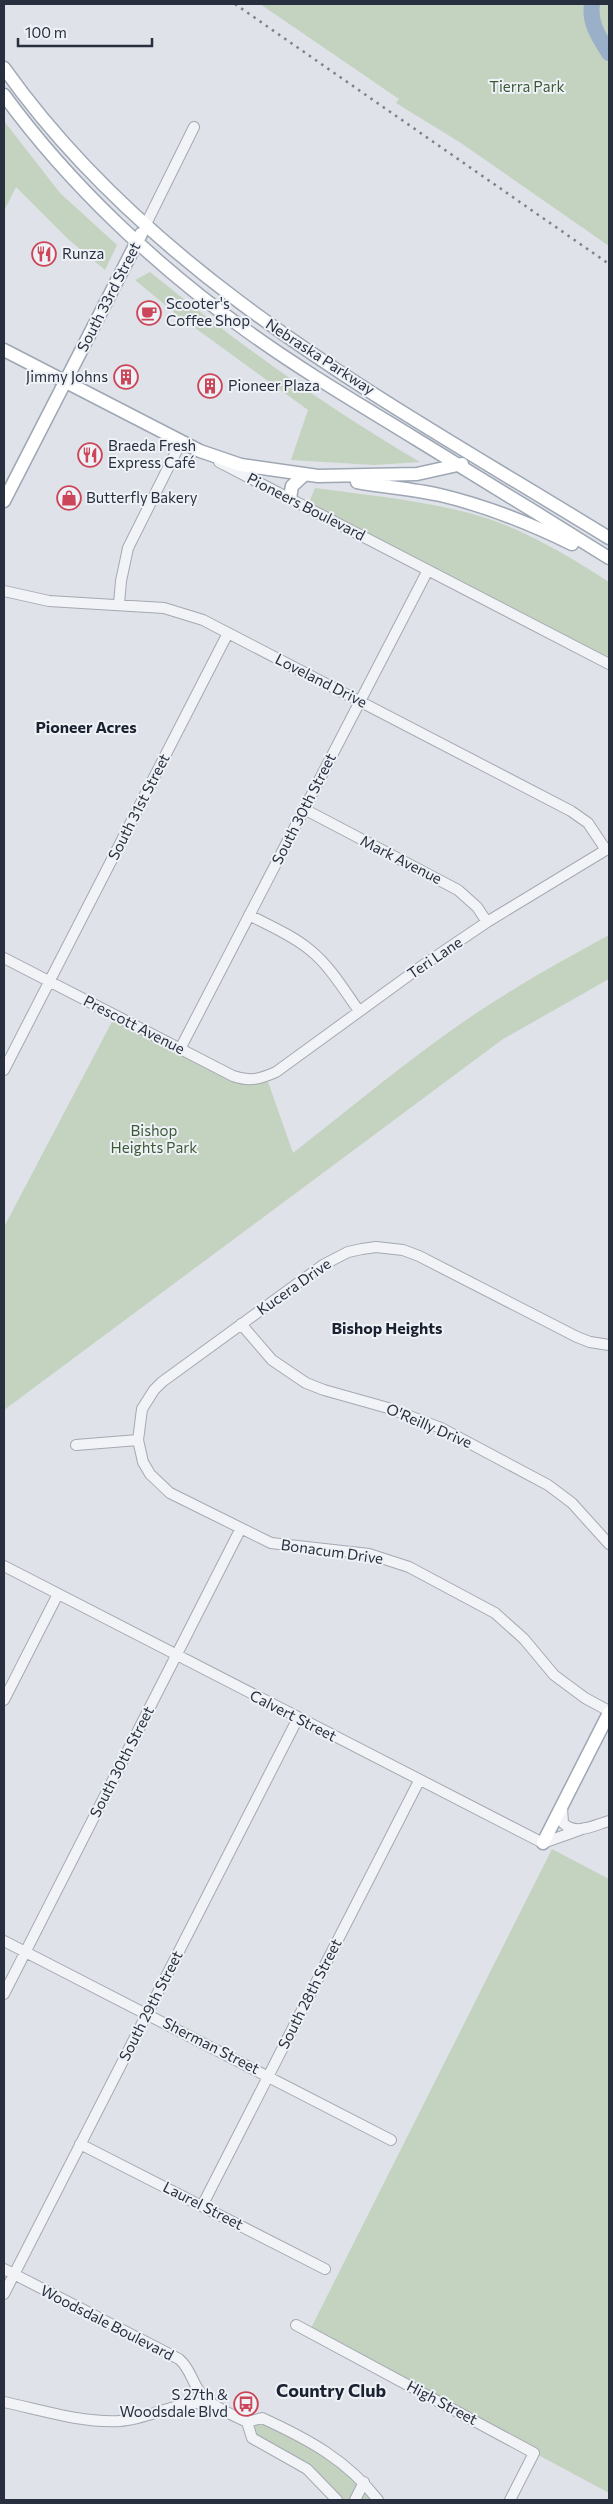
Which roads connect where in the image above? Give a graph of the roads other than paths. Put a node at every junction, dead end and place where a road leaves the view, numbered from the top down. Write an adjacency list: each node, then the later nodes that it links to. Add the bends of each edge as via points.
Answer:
1 (4, 68): 4 (main road, Nebraska Parkway, via 46,122)
2 (4, 95): 5 (main road, Nebraska Parkway, via 60,162)
3 (194, 128): 4 (street)
4 (145, 226): 5 (main road, South 33rd Street); 14 (main road, Nebraska Parkway, via 212,282 295,343)
5 (137, 242): 7 (main road, South 33rd Street); 10 (main road, Nebraska Parkway, via 257,338)
6 (4, 350): 7 (main road, Pioneers Boulevard)
7 (65, 382): 8 (main road, Pioneers Boulevard); 15 (main road, South 33rd Street)
8 (181, 442): 9 (main road, Pioneers Boulevard); 20 (street, via 128,548 120,581)
9 (200, 451): 11 (main road, via 248,466); 13 (street, Pioneers Boulevard)
10 (459, 465): 12 (main road, via 401,476); 14 (main road, via 482,467); 17 (main road, Nebraska Parkway)
11 (304, 475): 12 (main road); 13 (main road, via 292,486)
12 (318, 476): 17 (main road, via 471,503 538,527)
13 (290, 498): 18 (street, Pioneers Boulevard)
14 (549, 500): 16 (main road, Nebraska Parkway)
15 (4, 501)
16 (609, 538)
17 (609, 560)
18 (428, 570): 22 (street, Pioneers Boulevard); 23 (street, South 30th Street)
19 (4, 590): 20 (street, Loveland Drive, via 49,601)
20 (119, 604): 21 (street, Loveland Drive, via 183,612)
21 (228, 633): 23 (street, Loveland Drive); 29 (street, South 31st Street)
22 (609, 664)
23 (360, 701): 24 (street, South 30th Street); 25 (street, Loveland Drive, via 575,814 588,823)
24 (304, 809): 26 (street, South 30th Street); 27 (street, Mark Avenue, via 458,890 477,906)
25 (608, 849): 27 (street, Teri Lane)
26 (249, 915): 30 (street, via 311,950); 31 (street, South 30th Street)
27 (487, 922): 30 (street, Teri Lane)
28 (4, 958): 29 (street, Prescott Avenue)
29 (49, 981): 31 (street, Prescott Avenue); 32 (street, South 31st Street)
30 (359, 1010): 33 (street, Teri Lane, via 276,1072)
31 (180, 1049): 33 (street, Prescott Avenue, via 244,1080)
32 (4, 1070)
33 (266, 1076)
34 (241, 1324): 35 (street, Kucera Drive, via 335,1258 362,1249 390,1248 420,1256 577,1337); 36 (street, Kucera Drive, via 154,1390 142,1410); 39 (street, O'Reilly Drive, via 272,1360 306,1383 441,1428 548,1484 572,1503)
35 (609, 1345)
36 (138, 1440): 37 (street); 38 (street, Bonacum Drive, via 143,1462 159,1484)
37 (76, 1445)
38 (240, 1530): 42 (street, South 30th Street); 44 (street, Bonacum Drive, via 271,1543 369,1554 409,1567 495,1613 569,1688)
39 (609, 1544)
40 (4, 1566): 41 (street, Calvert Street)
41 (58, 1594): 42 (street, Calvert Street); 43 (street)
42 (176, 1655): 45 (street, Calvert Street); 52 (street, South 30th Street)
43 (4, 1700)
44 (609, 1712): 47 (main road)
45 (298, 1718): 46 (street, Calvert Street); 54 (street, South 29th Street)
46 (419, 1781): 50 (street, Calvert Street); 55 (street, South 28th Street)
47 (562, 1806): 49 (street, via 561,1819 565,1825 571,1829); 50 (main road)
48 (609, 1821): 49 (street)
49 (585, 1828): 50 (street)
50 (543, 1843)
51 (4, 1940): 52 (street, Sherman Street)
52 (26, 1951): 53 (street, South 30th Street); 54 (street, Sherman Street)
53 (4, 1994)
54 (147, 2013): 55 (street, Sherman Street); 57 (street, South 29th Street)
55 (269, 2076): 56 (street, Sherman Street); 58 (street, South 28th Street)
56 (391, 2140)
57 (80, 2144): 58 (street, Laurel Street); 61 (street, South 29th Street)
58 (202, 2206): 59 (street, Laurel Street)
59 (325, 2269)
60 (4, 2270): 61 (street, Woodsdale Boulevard)
61 (14, 2274): 62 (street, South 29th Street); 65 (street, Woodsdale Boulevard, via 179,2360 188,2369 200,2392)
62 (4, 2294)
63 (296, 2325): 71 (street, High Street, via 534,2453)
64 (4, 2402): 65 (street, via 105,2421 141,2418 187,2403)
65 (216, 2406): 66 (street, Woodsdale Boulevard)
66 (247, 2422): 67 (street, Woodsdale Boulevard, via 262,2418 309,2440 336,2457); 68 (street, via 252,2438 307,2469)
67 (364, 2482): 69 (street); 70 (street, Woodsdale Boulevard)
68 (337, 2500)
69 (356, 2500)
70 (378, 2500)
71 (510, 2500)

